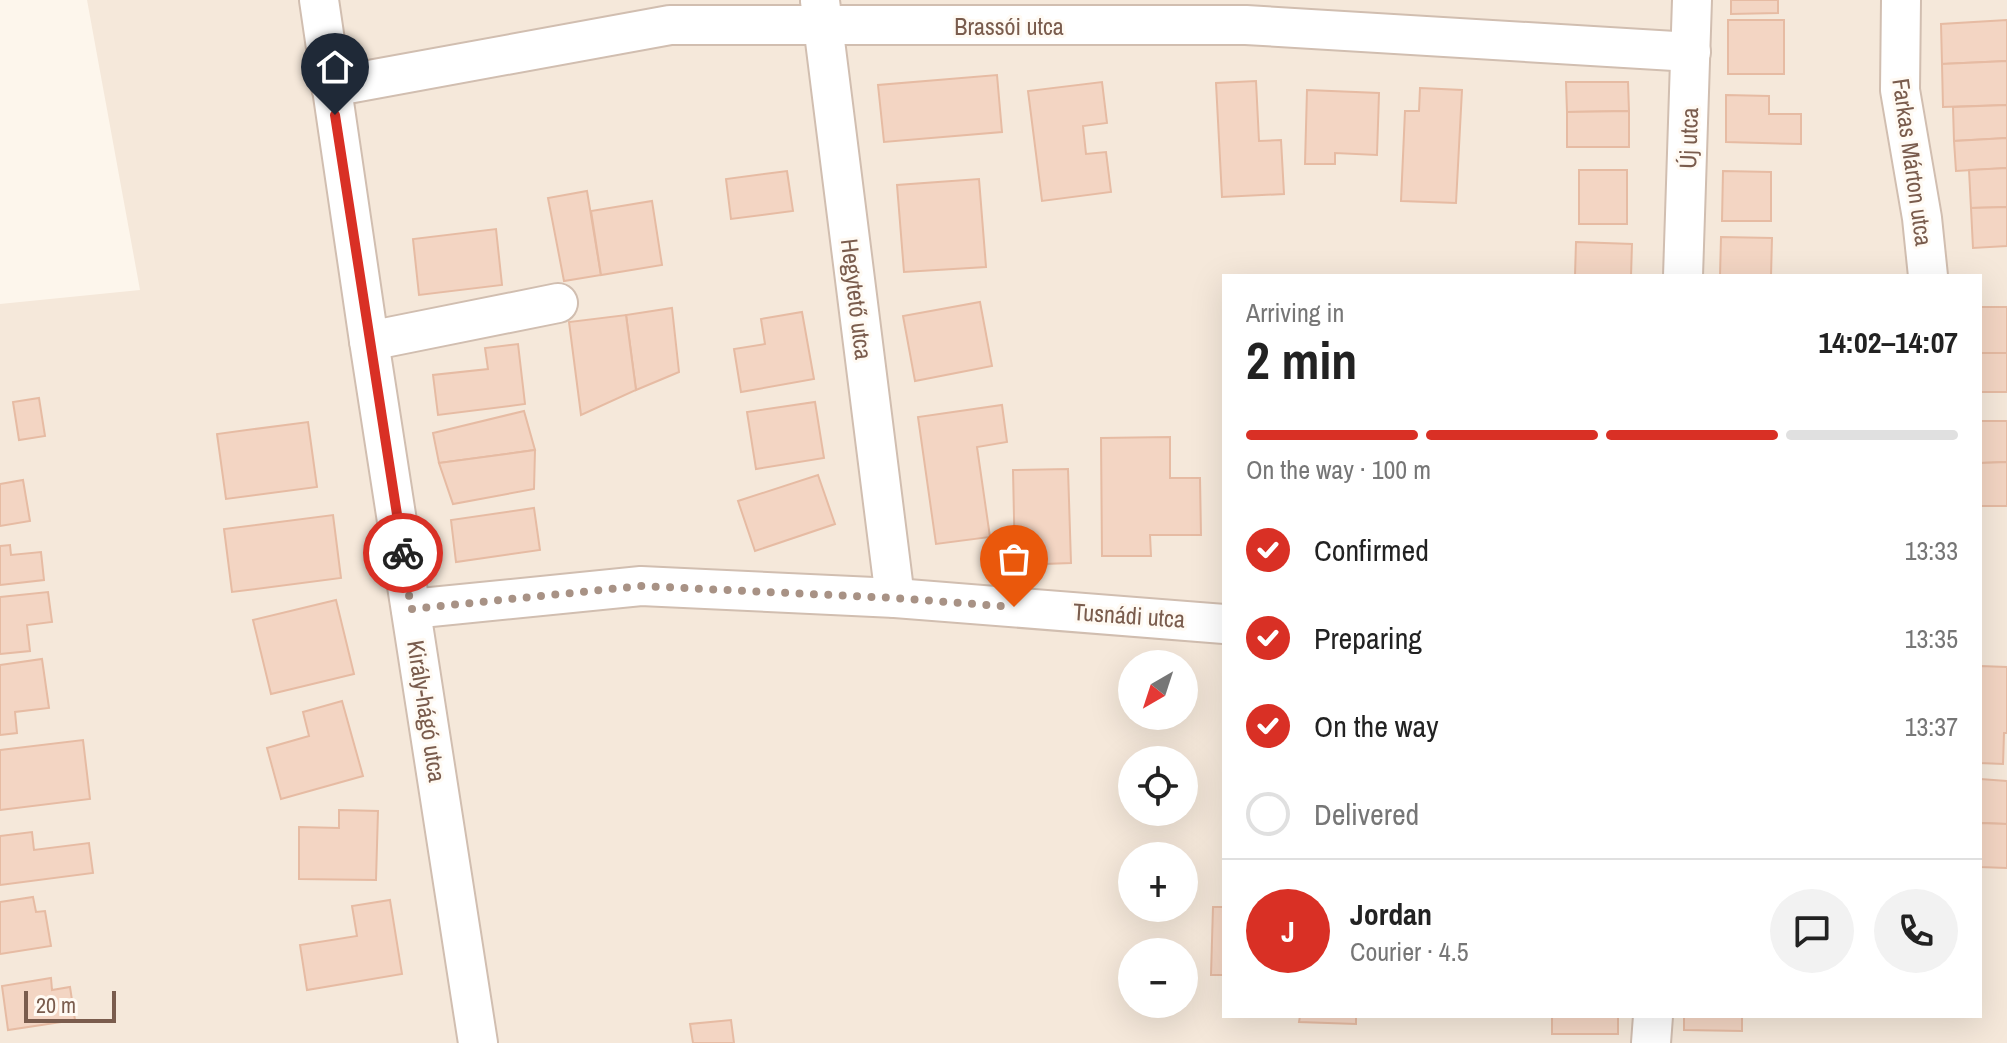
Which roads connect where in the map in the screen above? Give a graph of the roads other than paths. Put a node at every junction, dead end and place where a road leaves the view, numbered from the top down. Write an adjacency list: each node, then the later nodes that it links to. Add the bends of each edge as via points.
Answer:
1 (319, 0): 7 (street, Király-hágó utca)
2 (1692, 0): 6 (street, Új utca)
3 (1901, 0): 9 (street, Farkas Márton utca, via 1900,90)
4 (821, 13): 5 (street, Brassói utca); 7 (street, Brassói utca, via 670,25); 12 (street, Hegytető utca)
5 (1246, 13): 6 (street, Brassói utca)
6 (1691, 52): 8 (street, Új utca)
7 (331, 87): 11 (street, Király-hágó utca)
8 (1683, 274)
9 (1928, 274)
10 (558, 303): 11 (street)
11 (369, 341): 13 (street, Király-hágó utca)
12 (895, 598): 13 (street, Tusnádi utca, via 641,586); 14 (street, Tusnádi utca)
13 (411, 609): 16 (street, Király-hágó utca)
14 (1222, 624)
15 (1653, 1018): 17 (street)
16 (478, 1043)
17 (1651, 1043)

